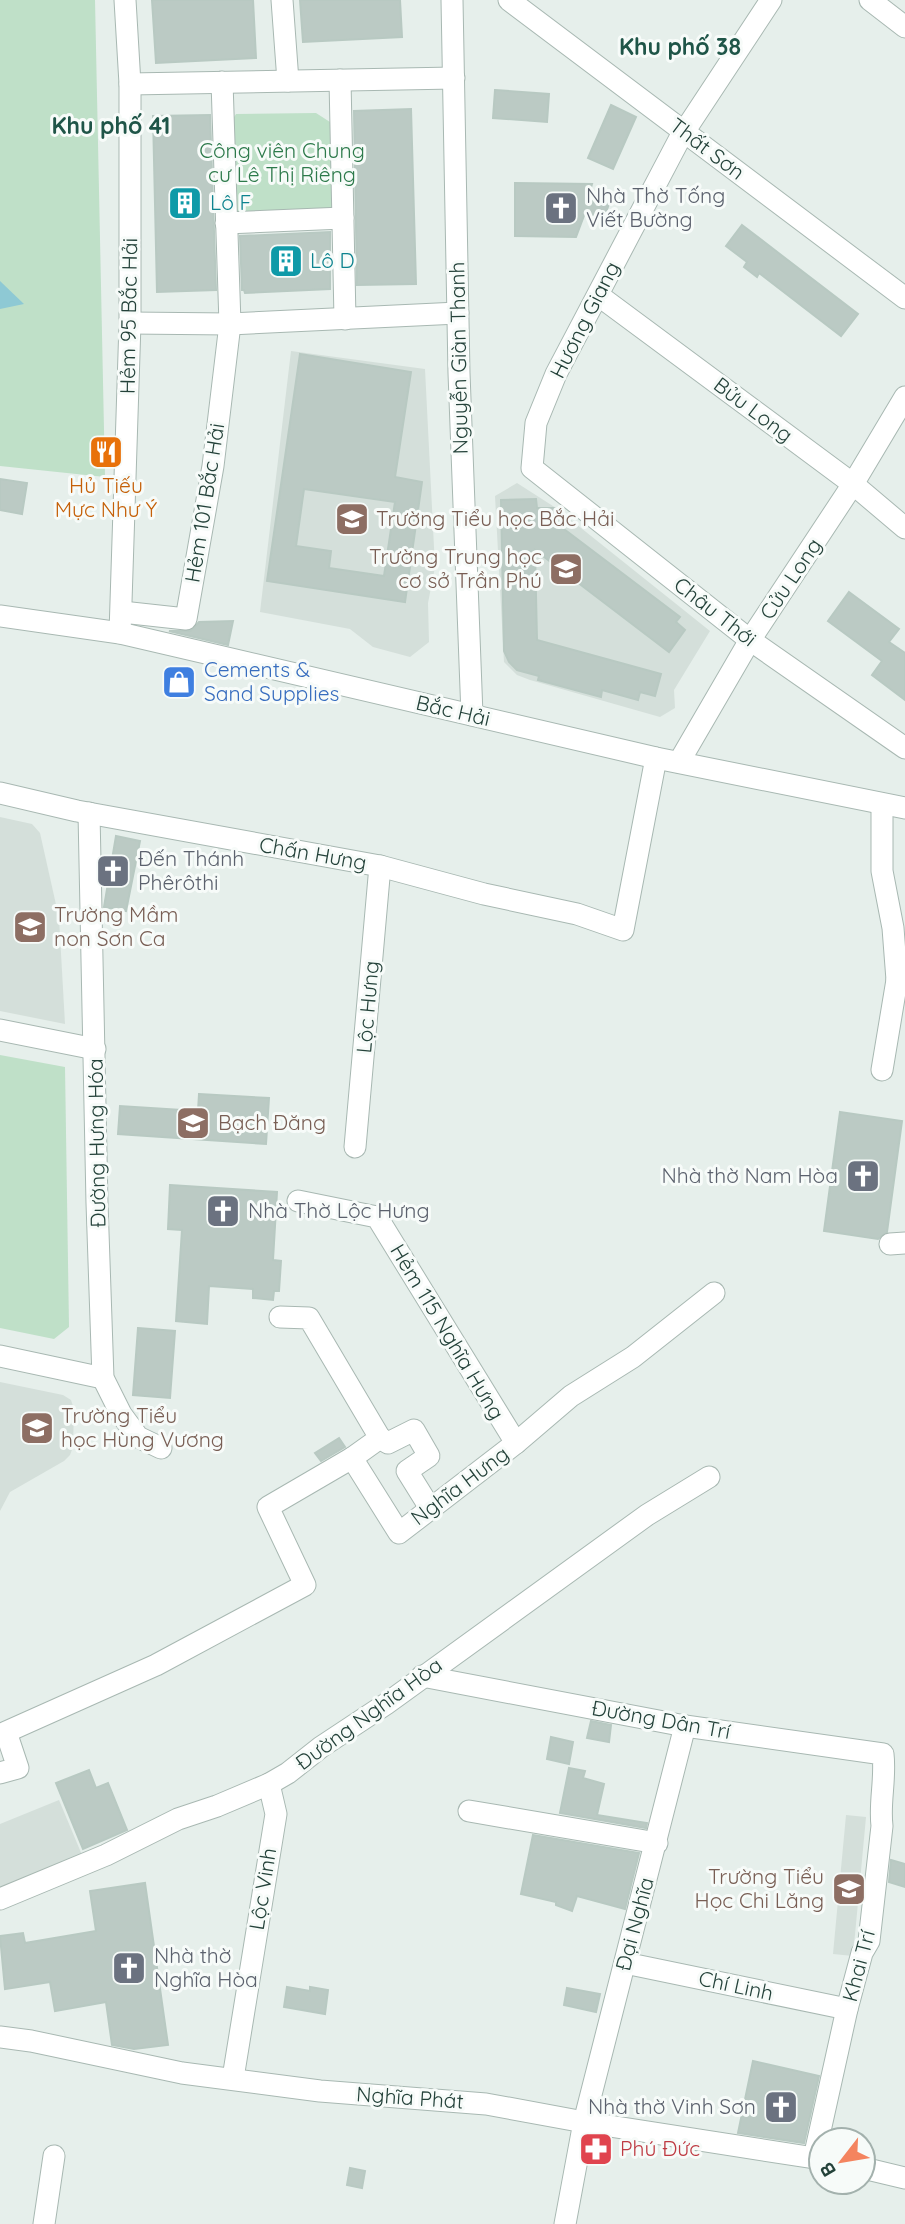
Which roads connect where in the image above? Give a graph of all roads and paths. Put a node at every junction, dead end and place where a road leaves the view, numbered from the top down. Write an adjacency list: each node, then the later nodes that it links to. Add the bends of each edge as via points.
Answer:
1 (125, 0): 12 (street, Hẻm 95 Bắc Hải)
2 (282, 0): 10 (street)
3 (452, 0): 8 (street, Nguyễn Giàn Thanh)
4 (509, 0): 13 (street, Thất Sơn)
5 (771, 0): 13 (street, Hương Giang)
6 (870, 0): 7 (street)
7 (905, 27)
8 (454, 78): 9 (street); 18 (street, Nguyễn Giàn Thanh)
9 (340, 80): 10 (street); 14 (street)
10 (288, 81): 11 (street)
11 (222, 82): 12 (street); 15 (street)
12 (130, 84): 20 (street, Hẻm 95 Bắc Hải)
13 (684, 132): 16 (street, Hương Giang); 17 (street, Thất Sơn)
14 (343, 218): 15 (street); 19 (street)
15 (226, 223): 21 (street)
16 (598, 295): 23 (street, Hương Giang, via 536,423); 24 (street, Bửu Long)
17 (905, 298)
18 (458, 313): 19 (street); 29 (street, Nguyễn Giàn Thanh)
19 (345, 318): 21 (street)
20 (130, 323): 21 (street); 27 (street, Hẻm 95 Bắc Hải)
21 (230, 324): 27 (street, Hẻm 101 Bắc Hải, via 213,466 186,619)
22 (905, 397): 24 (street, Cửu Long)
23 (532, 468): 28 (street, Châu Thới)
24 (853, 484): 25 (street, Bửu Long); 28 (street, Cửu Long)
25 (905, 528)
26 (0, 616): 27 (street, Bắc Hải)
27 (121, 622): 29 (street, Bắc Hải)
28 (750, 640): 30 (street, Châu Thới); 32 (street, Cửu Long)
29 (472, 715): 31 (street, Bắc Hải)
30 (905, 748)
31 (656, 758): 32 (street, Bắc Hải); 37 (street, Chấn Hưng, via 623,930 577,914)
32 (679, 762): 34 (street, Bắc Hải)
33 (0, 793): 36 (street, Chấn Hưng)
34 (882, 804): 35 (street, Bắc Hải); 38 (street, via 882,871)
35 (905, 808)
36 (89, 813): 37 (street, Chấn Hưng); 40 (street, Đường Hưng Hóa)
37 (380, 866): 42 (street, Lộc Hưng)
38 (901, 981): 41 (street)
39 (0, 1030): 40 (street)
40 (95, 1049): 47 (street, Đường Hưng Hóa)
41 (882, 1070)
42 (355, 1147)
43 (298, 1201): 49 (street, Hẻm 115 Nghĩa Hưng, via 377,1217)
44 (715, 1293): 49 (street, Nghĩa Hưng, via 633,1357 571,1396)
45 (280, 1317): 48 (street, via 309,1318)
46 (0, 1356): 47 (street)
47 (103, 1378): 50 (street, Đường Hưng Hóa, via 138,1437)
48 (380, 1438): 51 (street); 53 (street, via 388,1443 414,1430 429,1456 407,1471)
49 (516, 1443): 53 (street, Nghĩa Hưng)
50 (161, 1448)
51 (352, 1458): 53 (street, Nghĩa Hưng, via 399,1533); 57 (street, via 268,1507 305,1585 156,1665 6,1732 19,1768)
52 (709, 1477): 54 (street, Đường Nghĩa Hòa, via 647,1514)
53 (429, 1508)
54 (422, 1676): 55 (street, Đường Dân Trí); 58 (street, Đường Nghĩa Hòa)
55 (685, 1726): 56 (street, Đường Dân Trí, via 883,1755); 60 (street, Đại Nghĩa)
56 (885, 1772): 63 (street, Khai Trí, via 869,1941)
57 (0, 1773)
58 (269, 1784): 61 (street, Đường Nghĩa Hòa, via 178,1819); 65 (street, Lộc Vinh, via 275,1814)
59 (469, 1811): 60 (street)
60 (657, 1843): 62 (street, Đại Nghĩa)
61 (0, 1899)
62 (625, 1964): 63 (street, Chí Linh); 66 (street, Đại Nghĩa)
63 (847, 2009): 67 (street, Khai Trí)
64 (0, 2037): 65 (street, Nghĩa Phát, via 182,2073)
65 (233, 2078): 66 (street, Nghĩa Phát, via 320,2091 486,2104)
66 (584, 2122): 69 (street, Nghĩa Phát); 73 (street, Đại Nghĩa)
67 (824, 2126)
68 (54, 2156): 72 (street)
69 (807, 2156)
70 (877, 2171): 71 (street)
71 (905, 2178)
72 (44, 2224)
73 (565, 2224)

